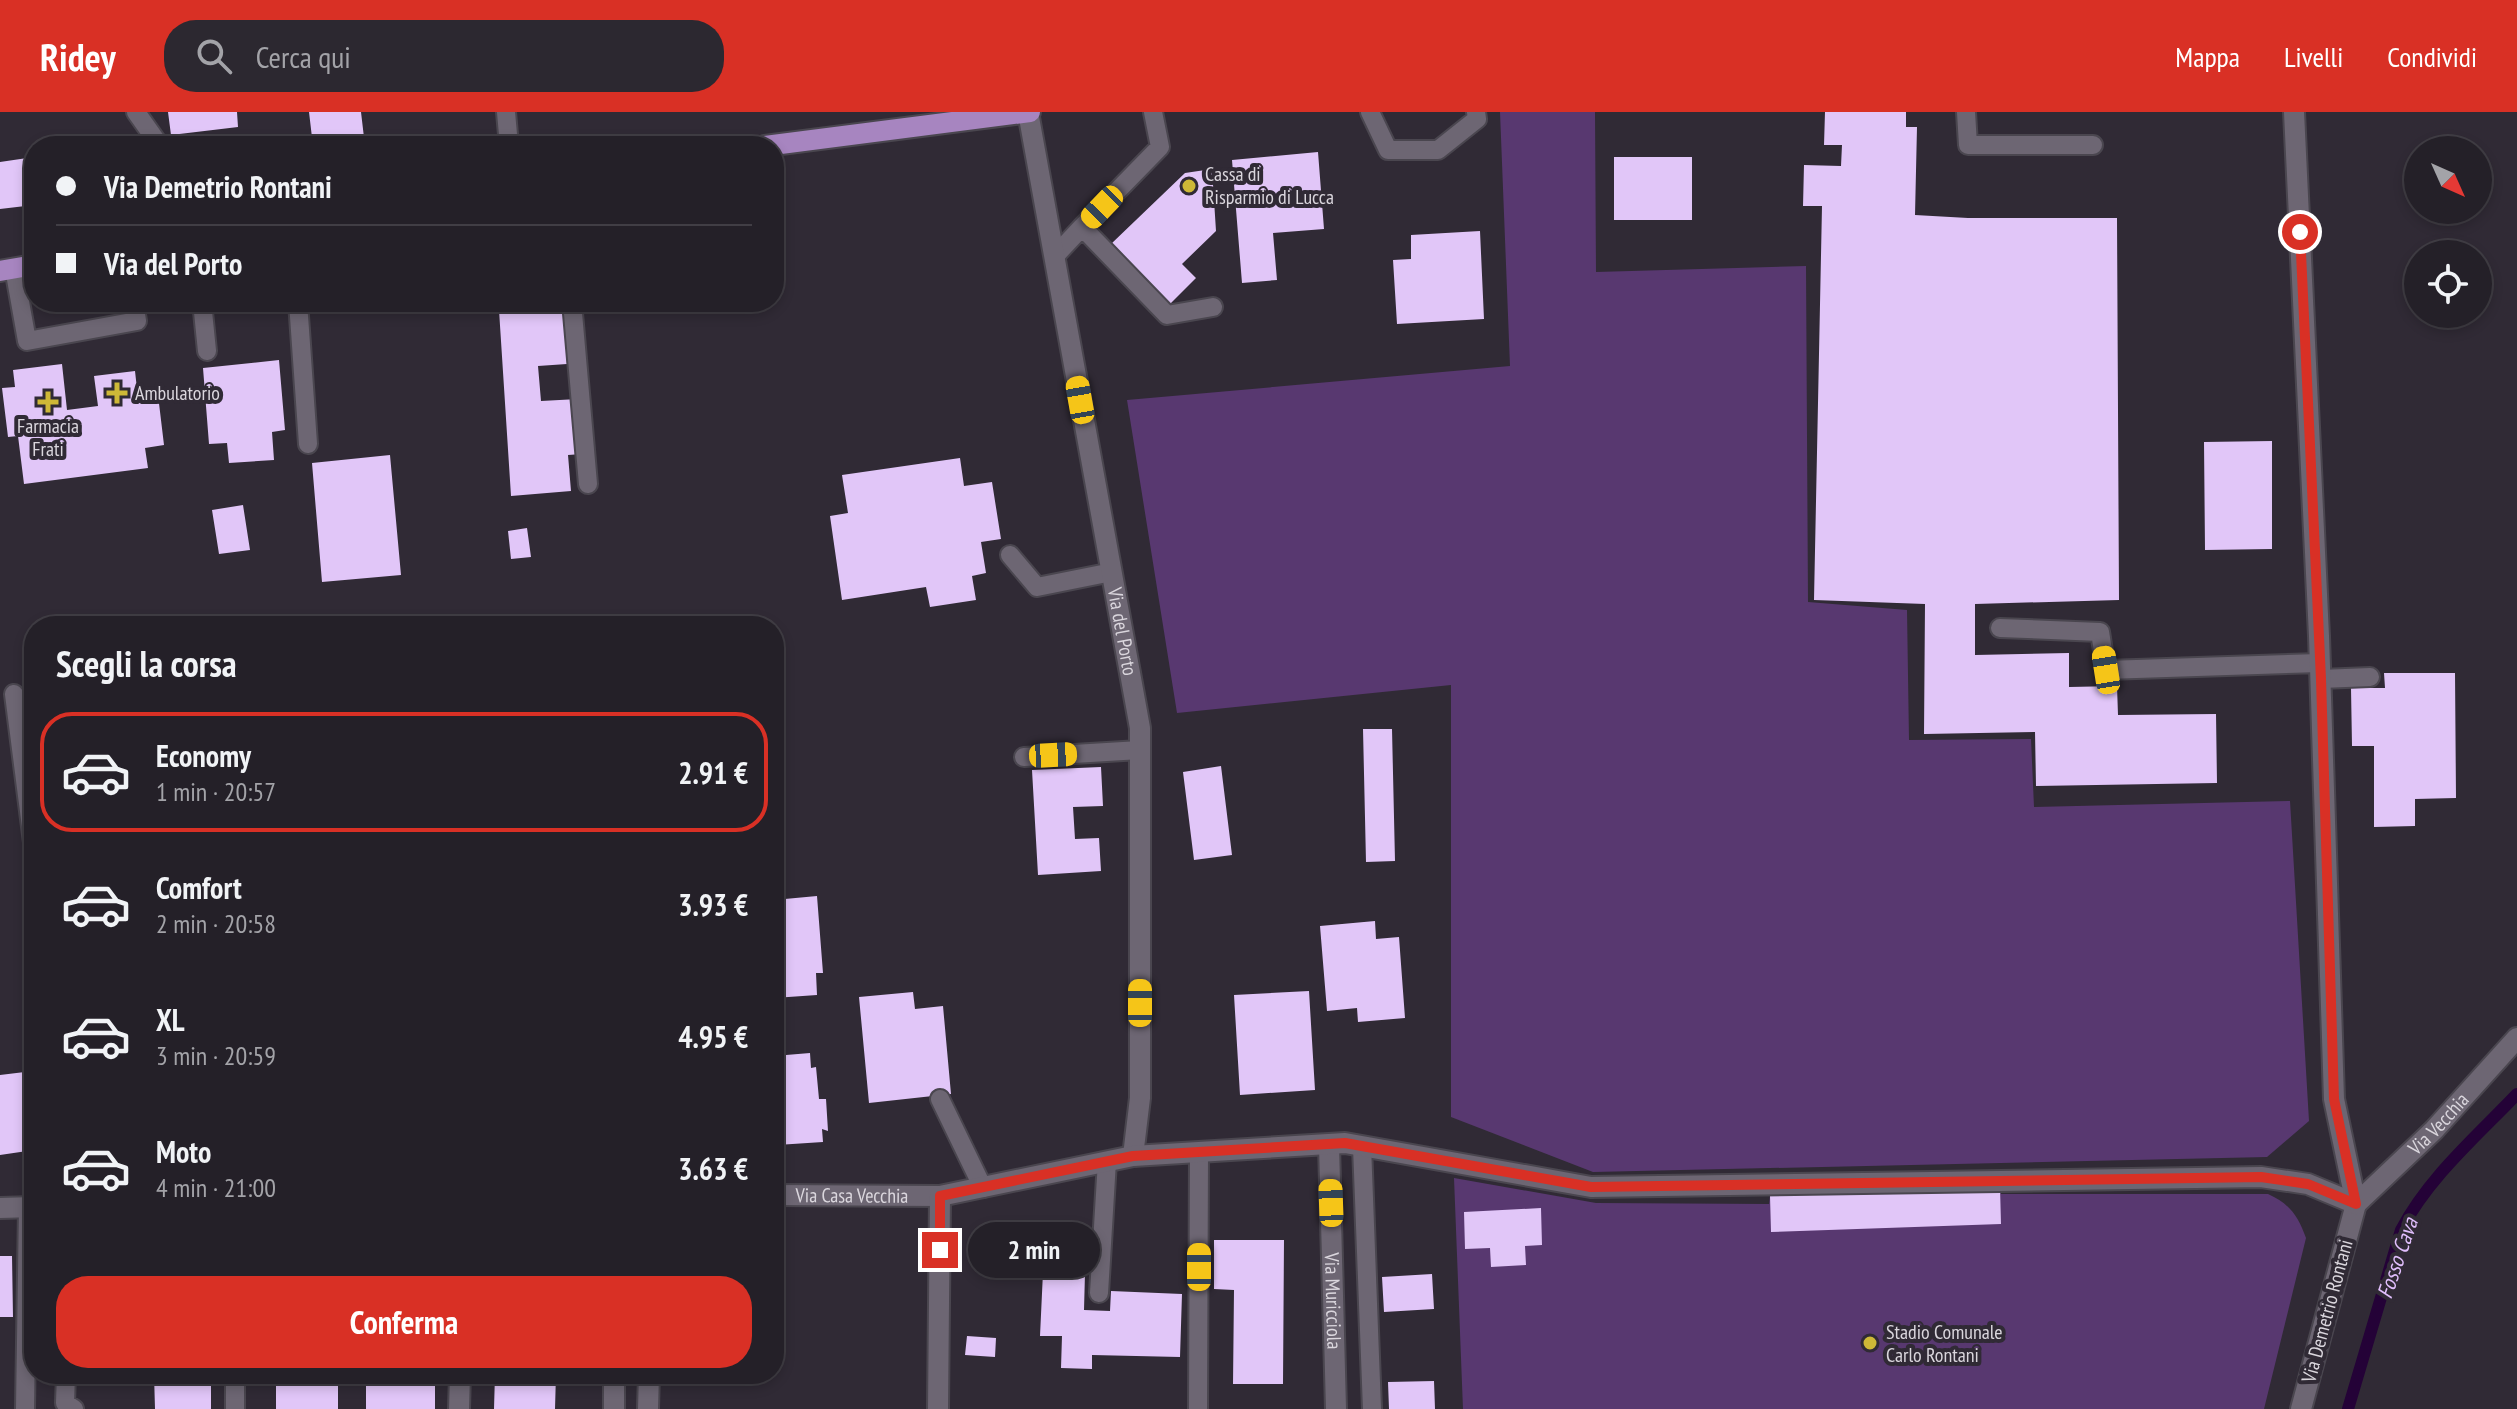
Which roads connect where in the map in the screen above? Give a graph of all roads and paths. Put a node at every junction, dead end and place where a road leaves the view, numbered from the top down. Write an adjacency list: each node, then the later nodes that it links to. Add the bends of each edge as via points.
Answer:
1 (136, 112): 9 (lane)
2 (506, 112): 10 (lane)
3 (1028, 112): 11 (main road); 14 (street, Via del Porto)
4 (1153, 112): 13 (lane, via 1160,147)
5 (1370, 112): 6 (lane, via 1388,150 1438,150 1477,119)
6 (1476, 112)
7 (1966, 112): 12 (lane, via 1968,145)
8 (2294, 112): 27 (street, Via Demetrio Rontani)
9 (153, 136)
10 (508, 136)
11 (784, 144)
12 (2093, 145)
13 (1082, 227): 14 (lane); 16 (lane, via 1167,315)
14 (1054, 257): 25 (street, Via del Porto)
15 (16, 268): 17 (lane, via 27,341 137,321)
16 (1213, 307)
17 (136, 312)
18 (203, 312): 21 (lane)
19 (299, 312): 22 (lane)
20 (573, 312): 23 (lane)
21 (207, 351)
22 (308, 444)
23 (588, 484)
24 (1010, 555): 25 (lane, via 1037,587)
25 (1112, 572): 30 (street, Via del Porto)
26 (2000, 628): 27 (lane, via 2100,632 2106,670)
27 (2320, 671): 28 (lane); 43 (street, Via Demetrio Rontani, via 2334,1099)
28 (2370, 677)
29 (14, 694): 32 (lane)
30 (1140, 750): 31 (lane); 38 (street, Via del Porto, via 1140,1098)
31 (1024, 757)
32 (24, 772)
33 (2517, 1038): 43 (street, Via Vecchia, via 2434,1130)
34 (940, 1099): 40 (lane)
35 (1329, 1145): 36 (street, Via Casa Vecchia); 37 (street, Via Casa Vecchia); 61 (street, Via Muricciola)
36 (1362, 1146): 43 (street, Via Casa Vecchia, via 1591,1187 2261,1177 2308,1184); 62 (lane)
37 (1199, 1153): 38 (street, Via Casa Vecchia); 60 (lane)
38 (1133, 1156): 39 (street, Via Casa Vecchia)
39 (1107, 1161): 40 (street, Via Casa Vecchia); 46 (lane)
40 (983, 1188): 42 (street, Via Casa Vecchia)
41 (784, 1195): 42 (street, Via Casa Vecchia)
42 (940, 1196): 59 (street)
43 (2356, 1204): 63 (street, Via Demetrio Rontani)
44 (24, 1207): 45 (street)
45 (0, 1208)
46 (1099, 1293)
47 (26, 1384): 53 (lane)
48 (66, 1384): 54 (lane, via 65,1403)
49 (235, 1384): 55 (lane)
50 (460, 1384): 56 (street)
51 (614, 1384): 57 (street)
52 (649, 1384): 58 (street)
53 (25, 1409)
54 (74, 1409)
55 (235, 1409)
56 (459, 1409)
57 (614, 1409)
58 (648, 1409)
59 (938, 1409)
60 (1198, 1409)
61 (1336, 1409)
62 (1372, 1409)
63 (2301, 1409)

